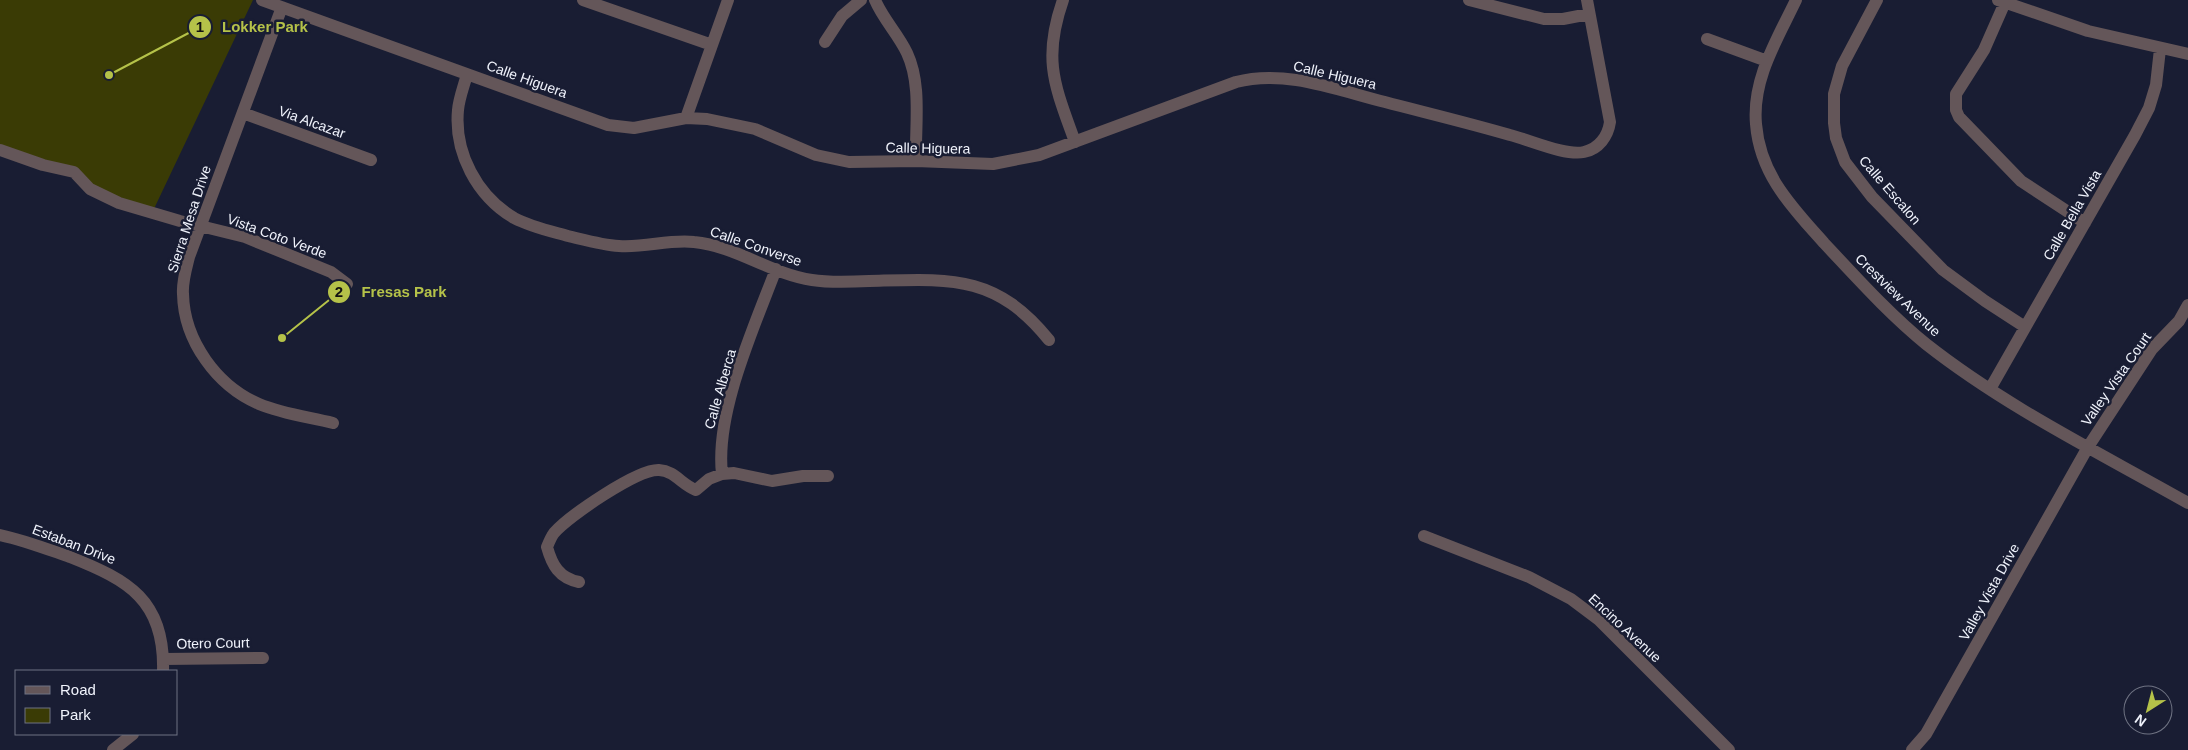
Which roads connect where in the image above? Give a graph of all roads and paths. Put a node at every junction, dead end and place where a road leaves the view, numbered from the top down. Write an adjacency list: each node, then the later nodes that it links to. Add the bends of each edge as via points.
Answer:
1 (262, 0): 12 (street, Calle Higuera)
2 (583, 0): 16 (street)
3 (728, 0): 16 (street)
4 (861, 0): 15 (street, via 842,16)
5 (875, 0): 26 (street, via 902,45 914,75)
6 (1064, 0): 23 (street, via 1054,29 1052,69)
7 (1469, 0): 13 (street, via 1544,19)
8 (1587, 0): 13 (street)
9 (1796, 0): 19 (street, Crestview Avenue)
10 (1878, 0): 32 (street, Calle Escalon, via 1842,66 1834,94 1836,138 1845,162 1872,197 1943,270)
11 (2003, 1): 17 (street, via 2088,31); 27 (street, via 1984,50 1956,94 1956,110 1959,117 2021,181)
12 (282, 8): 20 (street, Calle Higuera); 21 (street, Sierra Mesa Drive)
13 (1589, 14): 23 (street, Calle Higuera, via 1610,122 1607,134 1598,146 1584,152 1566,151 1304,82 1268,77 1236,82)
14 (1707, 39): 19 (street)
15 (825, 42)
16 (712, 46): 22 (street)
17 (2160, 49): 18 (street); 27 (street, Calle Bella Vista, via 2156,85 2149,108)
18 (2188, 54)
19 (1767, 61): 34 (street, Crestview Avenue, via 1758,90 1756,126 1762,154 1777,187 1889,311 1937,352)
20 (467, 74): 22 (street, Calle Higuera, via 608,125 646,126); 29 (street, Calle Converse, via 460,97 458,121 463,155 479,186 495,204 514,217 549,231 608,245 682,241 706,244)
21 (243, 113): 25 (street, Via Alcazar); 28 (street, Sierra Mesa Drive)
22 (686, 118): 26 (street, Calle Higuera, via 755,129 832,159 868,163)
23 (1075, 142): 26 (street, Calle Higuera, via 1039,155 993,164)
24 (0, 150): 28 (street, Vista Coto Verde, via 43,166 74,172 95,192 119,203)
25 (371, 160)
26 (916, 161)
27 (2085, 222): 32 (street, Calle Bella Vista)
28 (200, 225): 30 (street, Vista Coto Verde, via 245,237 331,272); 35 (street, Sierra Mesa Drive, via 185,271 183,294 190,330 206,361 226,383 258,404)
29 (776, 269): 33 (street, Calle Converse, via 813,280 966,283 991,291 1014,304); 37 (street, Calle Alberca, via 728,404 721,445)
30 (347, 284)
31 (2188, 305): 36 (street, Valley Vista Court, via 2179,320 2152,349)
32 (2025, 327): 34 (street, Calle Bella Vista)
33 (1048, 340)
34 (1990, 389): 36 (street, Crestview Avenue)
35 (333, 423)
36 (2088, 447): 39 (street, Crestview Avenue); 48 (street, Valley Vista Drive, via 1926,734)
37 (722, 474): 38 (street, via 772,480); 42 (street, via 709,479 696,490 668,472 654,470 631,478 563,524 552,535 549,554 560,574)
38 (828, 476)
39 (2188, 503)
40 (0, 535): 44 (street, Estaban Drive, via 38,545 123,581 150,612 159,632)
41 (1424, 536): 47 (street, Encino Avenue, via 1529,576 1570,599 1599,620)
42 (579, 582)
43 (263, 658): 44 (street, Otero Court)
44 (164, 665)
45 (133, 735): 46 (street)
46 (113, 750)
47 (1729, 750)
48 (1912, 750)

